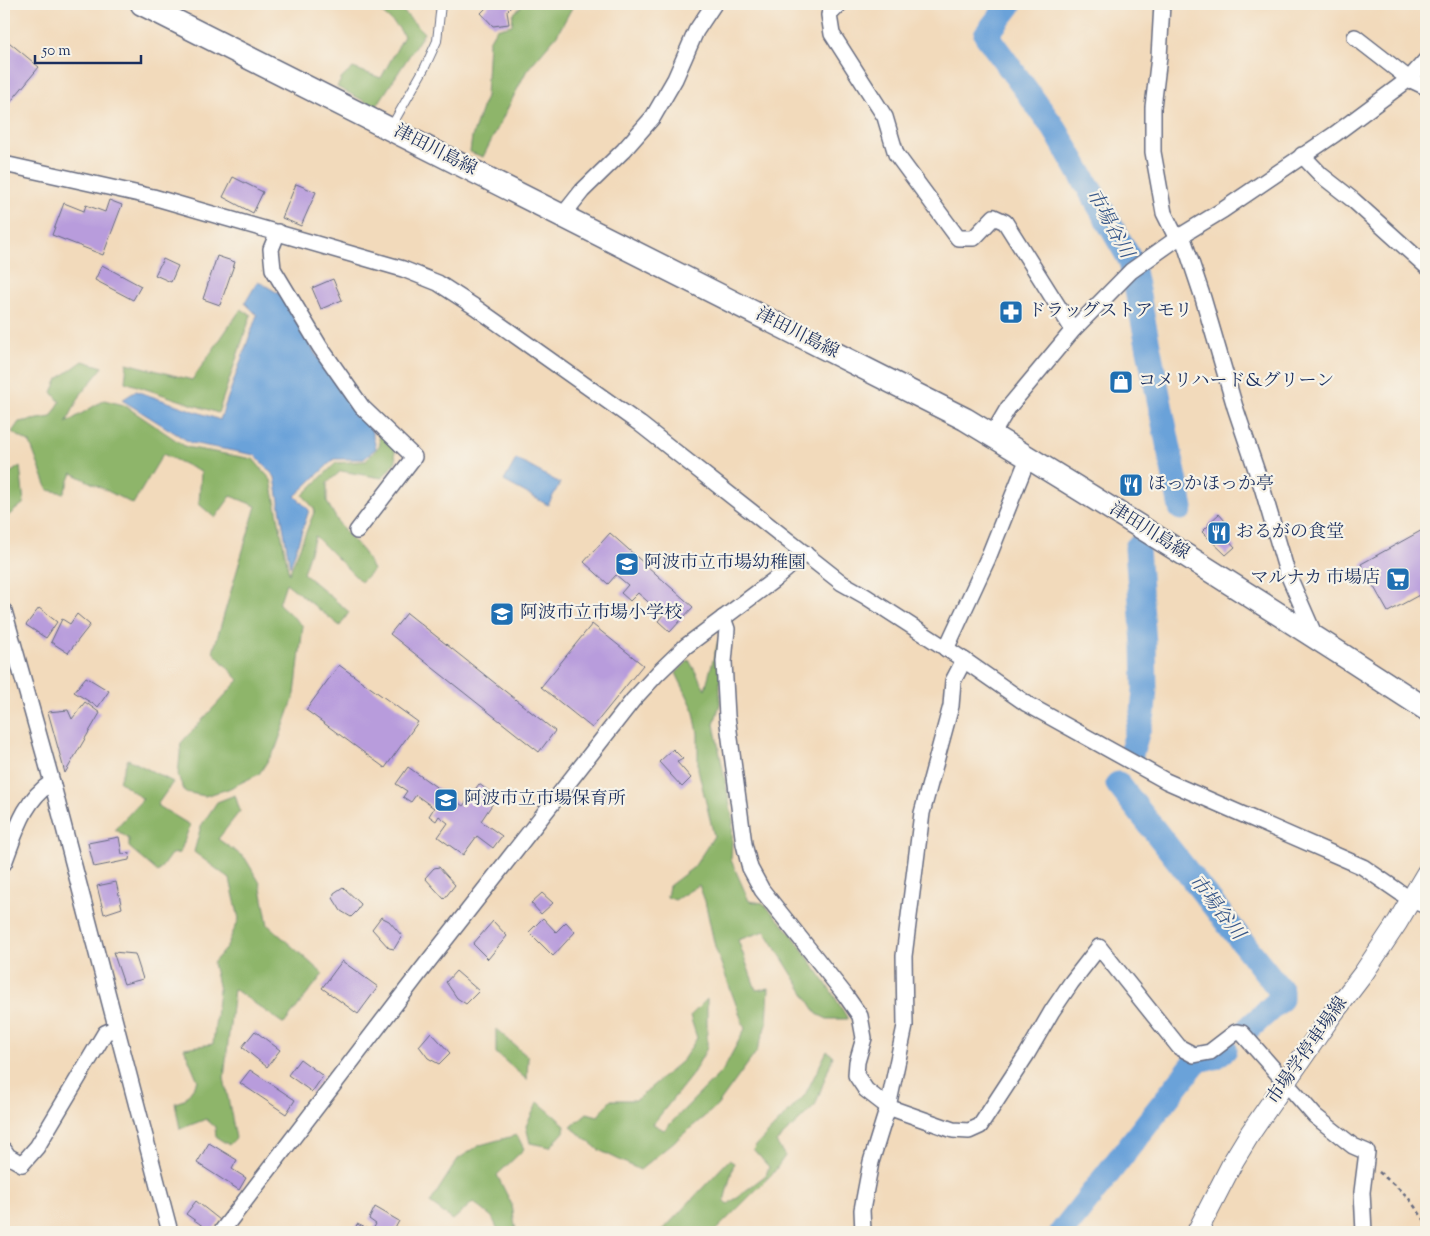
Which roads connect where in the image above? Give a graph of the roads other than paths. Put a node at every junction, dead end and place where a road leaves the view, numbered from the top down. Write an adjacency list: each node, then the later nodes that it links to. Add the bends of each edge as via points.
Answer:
1 (145, 4): 10 (main road, 津田川島線)
2 (441, 4): 10 (lane, via 437,41)
3 (714, 4): 13 (street, via 696,31 654,117)
4 (840, 4): 17 (street, via 829,15 832,34 885,117 896,154 958,238 974,238 994,217 1006,222)
5 (1162, 4): 15 (street, via 1153,108 1153,152 1164,213)
6 (1355, 37): 8 (street)
7 (1426, 60): 8 (street)
8 (1409, 79): 9 (street); 11 (street)
9 (1426, 88)
10 (390, 128): 13 (main road, 津田川島線)
11 (1302, 155): 15 (street); 16 (street)
12 (4, 164): 14 (street, via 153,197)
13 (563, 215): 18 (main road, 津田川島線)
14 (278, 232): 20 (street, via 271,249 273,270 320,347 362,406 414,457); 21 (street, via 403,269 438,283 640,424)
15 (1179, 237): 17 (street, via 1134,269); 24 (street, via 1203,298 1287,572)
16 (1426, 266)
17 (1073, 330): 18 (street, via 1008,408)
18 (992, 435): 19 (main road, 津田川島線)
19 (1031, 458): 24 (main road, 津田川島線); 25 (street)
20 (357, 530)
21 (805, 553): 23 (street); 25 (street, via 842,582)
22 (4, 611): 28 (street)
23 (723, 618): 34 (street, via 728,629 724,662 727,716 750,868 762,890 860,1016 864,1038 856,1075 866,1090); 37 (street, via 686,646 633,700)
24 (1315, 636): 27 (main road, 津田川島線)
25 (946, 649): 26 (street)
26 (964, 660): 31 (street, via 1027,704 1166,781 1363,867); 34 (street, via 953,681 952,706 922,813 904,956 905,1026)
27 (1426, 709)
28 (52, 782): 29 (street, via 41,789 26,808); 32 (street)
29 (4, 863)
30 (1426, 874): 31 (main road, 市場学停車場線)
31 (1418, 903): 33 (main road, 市場学停車場線, via 1397,923)
32 (116, 1028): 35 (street, via 105,1033 37,1147 22,1164); 36 (street)
33 (1286, 1081): 34 (street, via 1242,1032 1236,1032 1210,1052 1194,1055 1179,1047 1099,948 1052,1011 980,1126 969,1131 953,1130); 39 (main road, 市場学停車場線, via 1241,1147); 40 (street, via 1315,1116 1353,1146 1367,1152 1362,1192)
34 (888, 1107): 38 (street, via 871,1162 862,1210)
35 (4, 1150)
36 (170, 1232)
37 (221, 1232)
38 (863, 1232)
39 (1197, 1232)
40 (1364, 1232)

